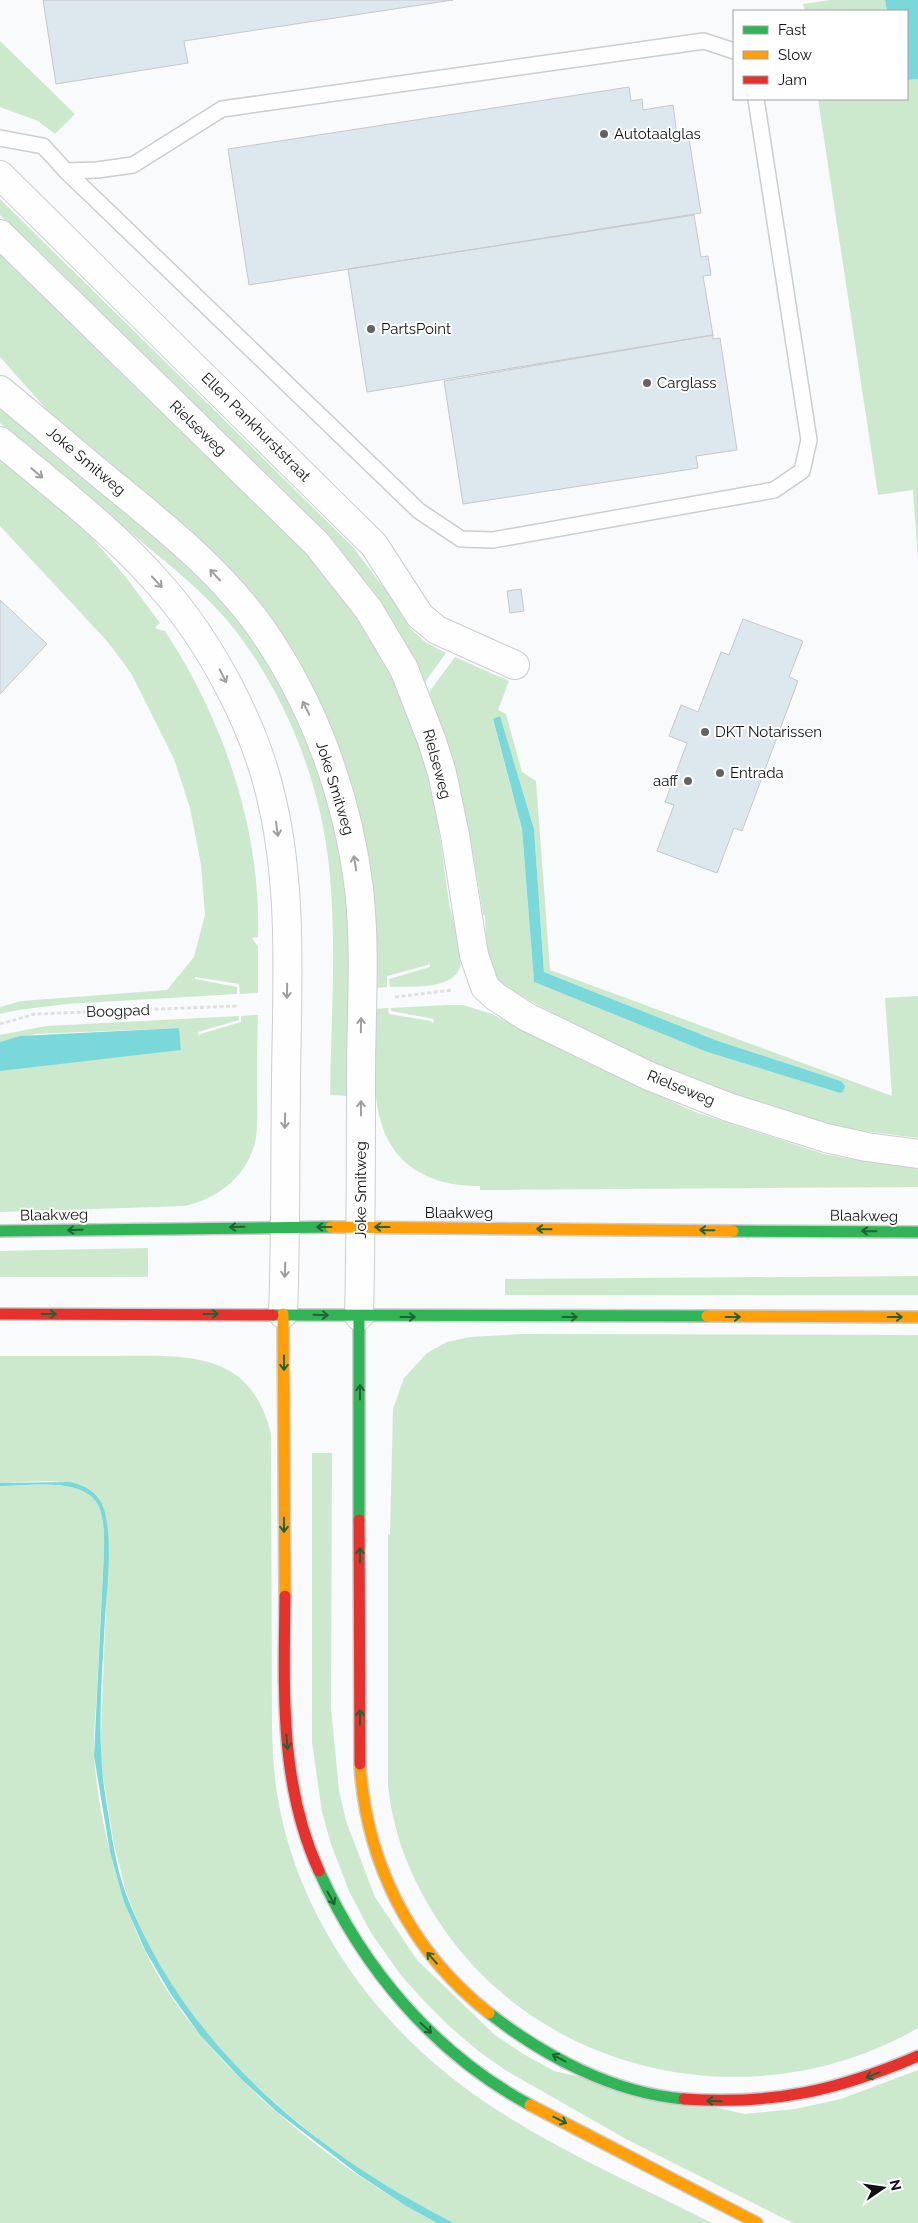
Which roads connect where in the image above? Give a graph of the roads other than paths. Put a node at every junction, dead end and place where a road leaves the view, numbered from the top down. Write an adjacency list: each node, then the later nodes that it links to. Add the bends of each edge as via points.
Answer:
1 (733, 51): 4 (lane, via 704,41 222,109 133,165)
2 (756, 100): 4 (lane, via 810,440 802,471 774,490 493,540 461,539 419,511)
3 (0, 138): 4 (lane, via 43,146)
4 (66, 171)
5 (0, 176): 9 (street, Ellen Pankhurststraat, via 374,545 420,616 437,630)
6 (0, 234): 10 (street, Rielseweg, via 317,544 369,610 404,669 437,757 455,835 474,955 485,987 527,1017 649,1076 728,1107 826,1138)
7 (0, 390): 12 (street, Joke Smitweg, one-way to 7, via 362,944 359,890 352,842 316,727 263,630 205,564 168,529)
8 (0, 441): 11 (street, one-way to 11, via 120,543 162,586 222,672 258,754 272,800 284,875 288,954)
9 (515, 665)
10 (918, 1154)
11 (286, 1227): 12 (main road, Blaakweg, one-way to 11); 13 (main road, Blaakweg, one-way to 13); 16 (street, one-way to 16)
12 (362, 1227): 14 (main road, Blaakweg, one-way to 12); 17 (street, Joke Smitweg)
13 (0, 1231)
14 (918, 1232)
15 (0, 1314): 16 (main road, one-way to 16)
16 (284, 1314): 17 (main road, one-way to 17); 20 (main road, one-way to 20, via 286,1733 296,1804 305,1839 324,1886 348,1928 393,1993 447,2048 520,2100)
17 (359, 1316): 18 (main road, one-way to 18); 19 (main road, one-way to 17, via 868,2078 791,2098 738,2102 656,2094 599,2078 516,2032 466,1993 418,1940 381,1865 364,1801 360,1766)
18 (918, 1317)
19 (918, 2056)
20 (757, 2223)

